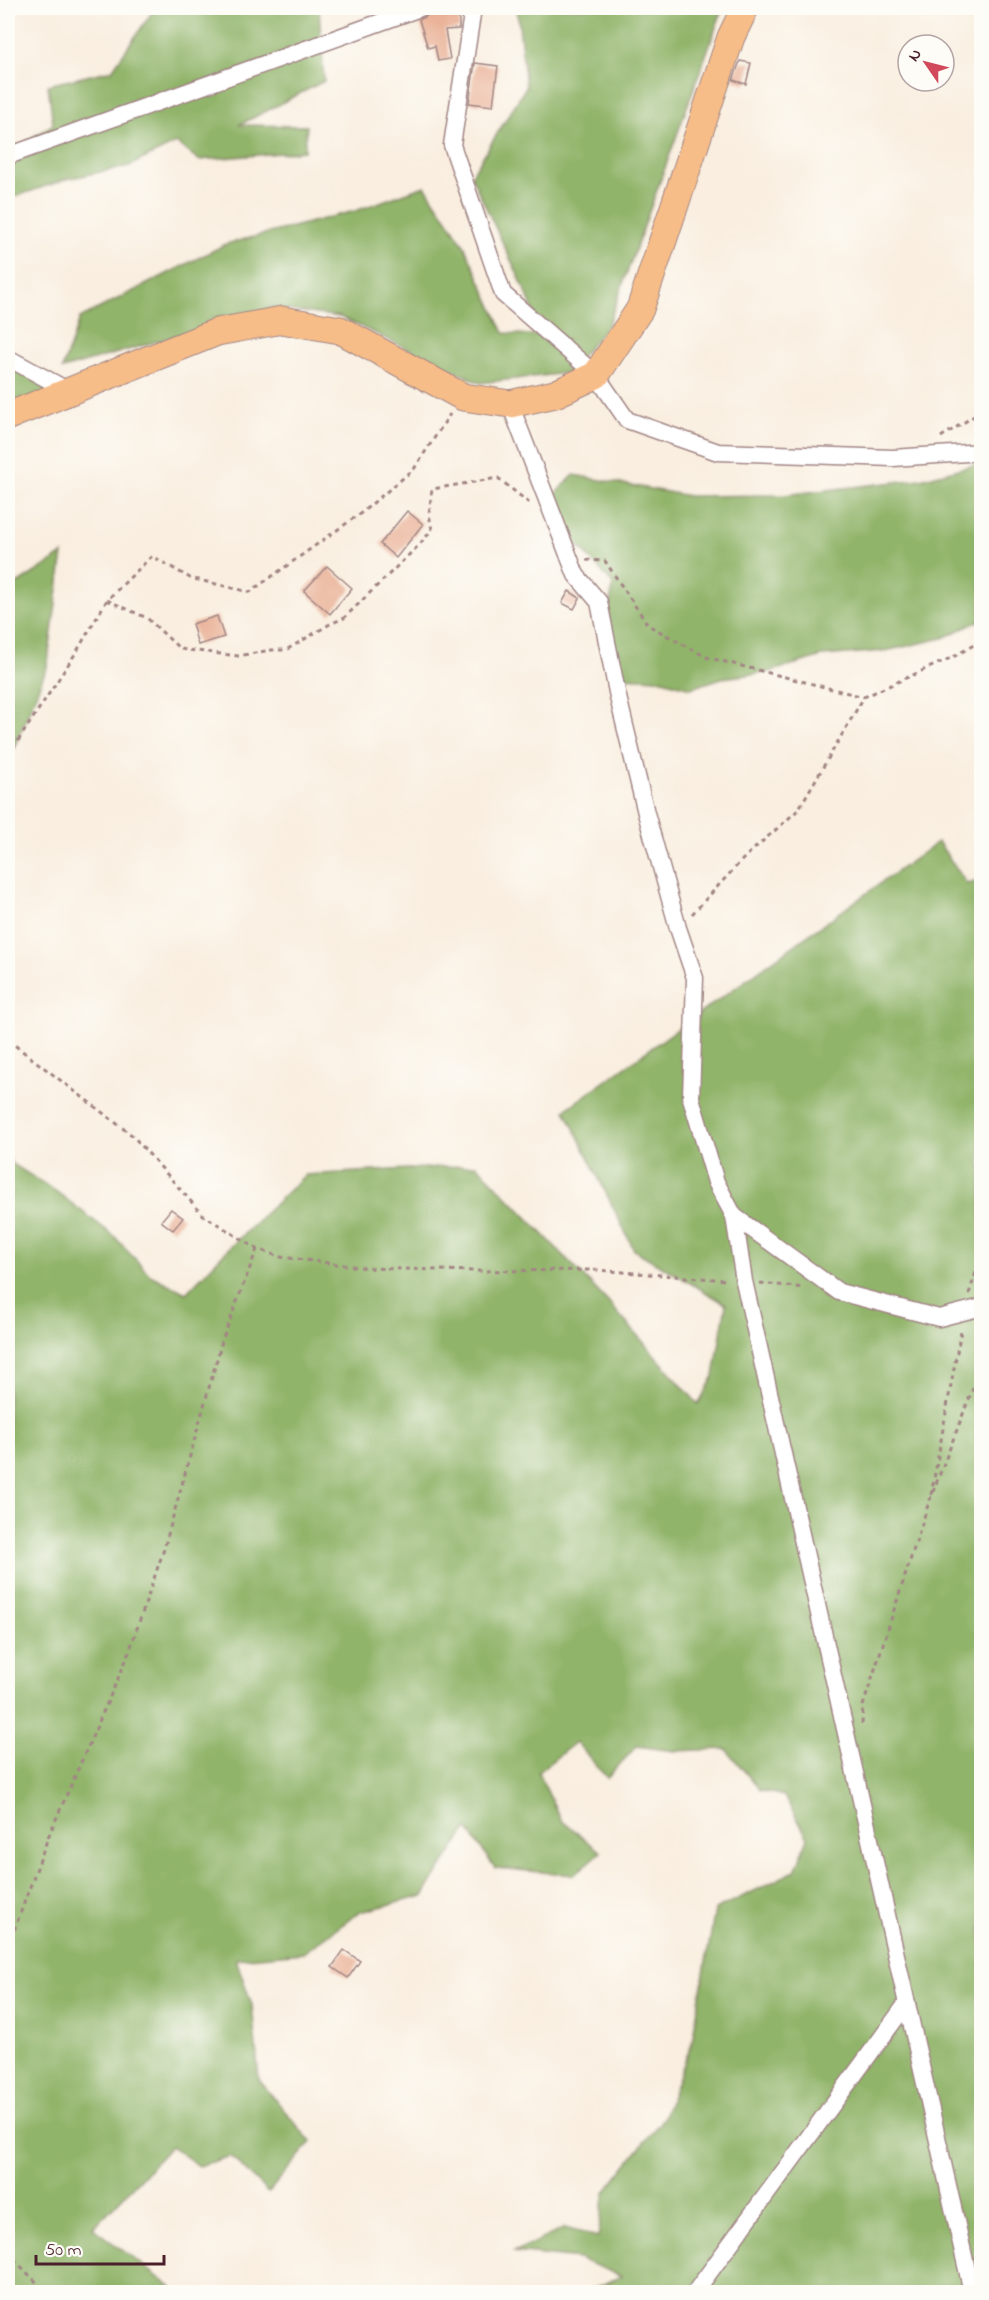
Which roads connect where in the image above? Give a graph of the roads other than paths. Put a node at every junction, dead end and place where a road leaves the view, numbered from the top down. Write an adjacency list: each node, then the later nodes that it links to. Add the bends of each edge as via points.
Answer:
1 (420, 8): 4 (street)
2 (472, 8): 6 (street, via 452,145 503,294)
3 (745, 8): 6 (main road, via 731,37 639,309)
4 (8, 156)
5 (8, 358): 7 (street)
6 (596, 375): 8 (main road, via 555,394); 10 (street, via 627,420 718,452 893,458)
7 (69, 391): 8 (main road, via 217,332 282,321 340,330 463,397); 9 (main road)
8 (510, 404): 11 (street, via 576,575 599,602 646,813 695,978 691,1098 716,1182)
9 (8, 416)
10 (981, 452)
11 (734, 1216): 12 (street, via 839,1292 939,1318); 13 (street, via 744,1281)
12 (981, 1307)
13 (907, 2003): 14 (street); 15 (street)
14 (695, 2292)
15 (972, 2292)

